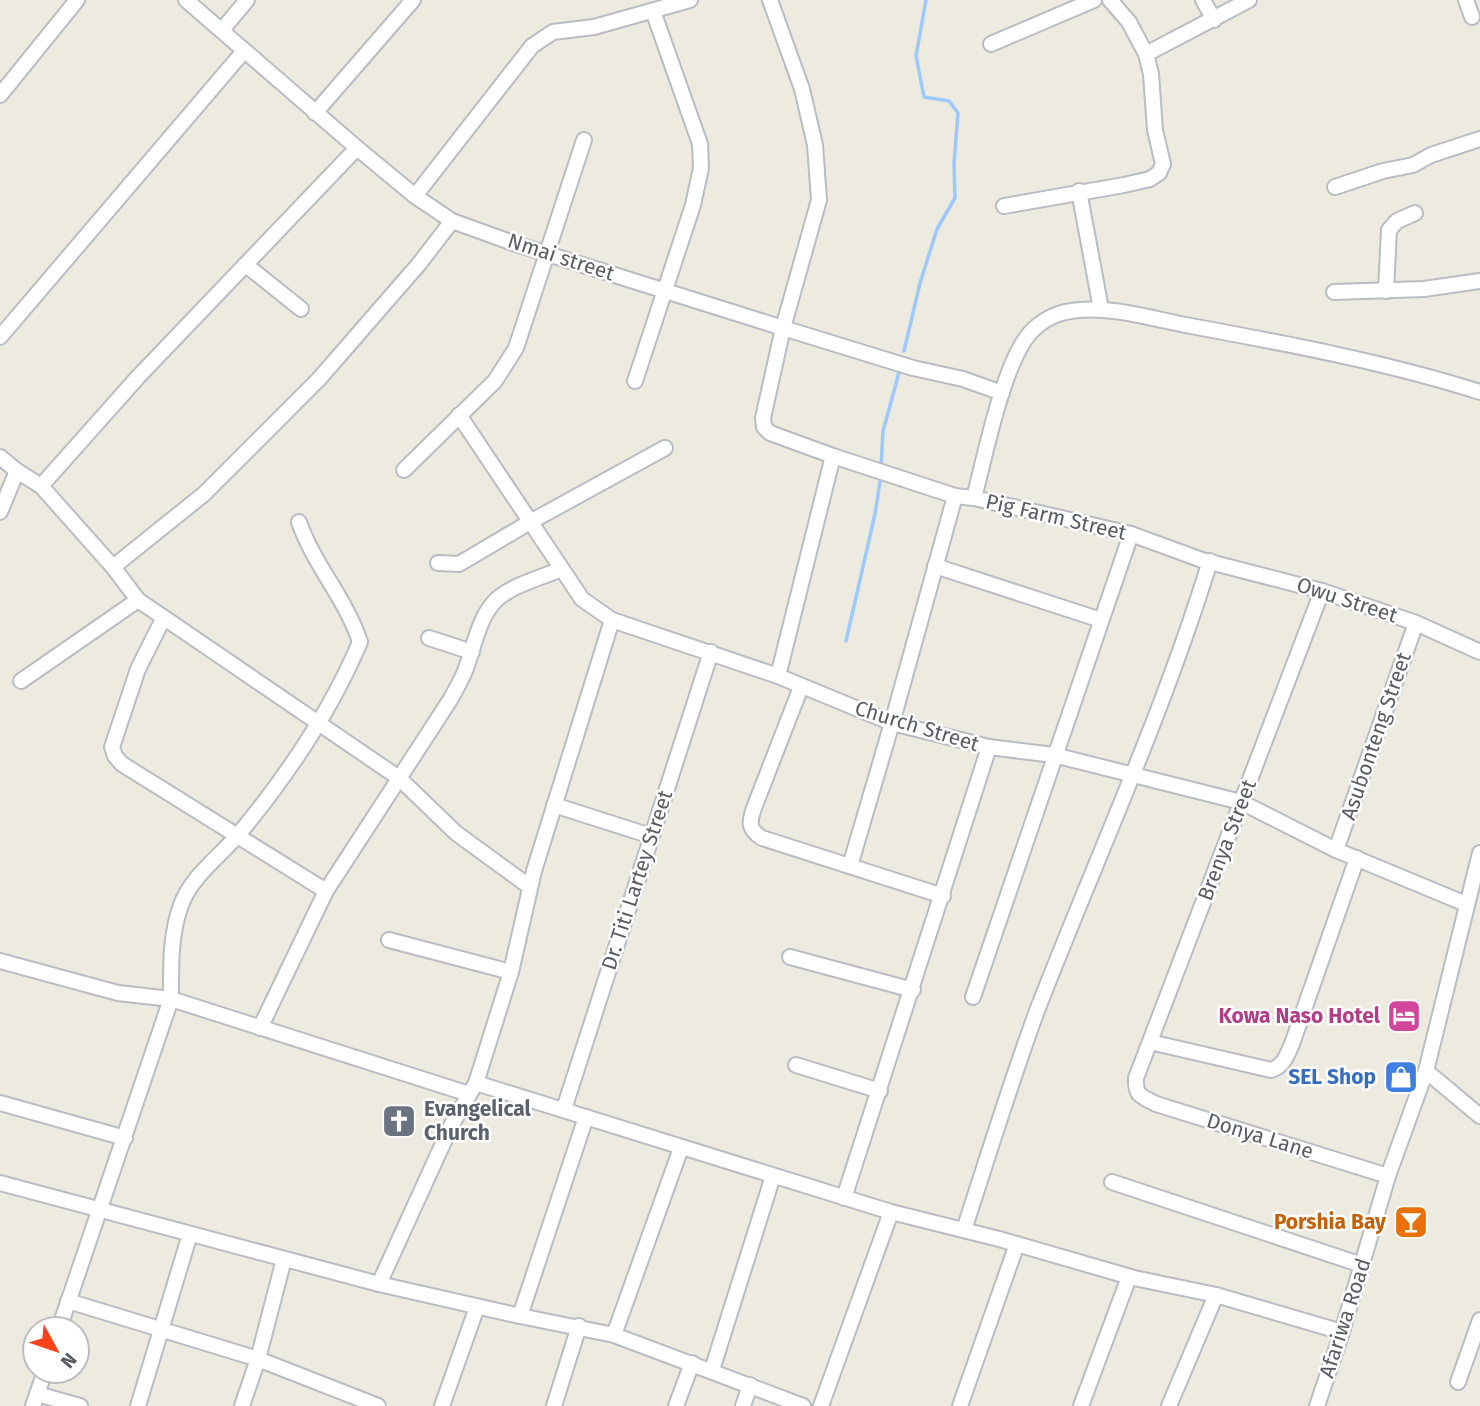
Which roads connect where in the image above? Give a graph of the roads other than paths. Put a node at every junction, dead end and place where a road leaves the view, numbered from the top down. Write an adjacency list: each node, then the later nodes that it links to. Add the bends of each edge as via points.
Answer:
1 (77, 0): 19 (street)
2 (186, 0): 15 (street, Nmai street)
3 (247, 0): 15 (street)
4 (413, 0): 20 (street)
5 (690, 0): 12 (street)
6 (770, 0): 38 (street, via 802,89 815,145 819,200)
7 (1094, 0): 16 (street)
8 (1110, 0): 18 (street, via 1129,22)
9 (1203, 0): 14 (street)
10 (1249, 0): 14 (street)
11 (1466, 0): 13 (street)
12 (653, 10): 26 (street, via 594,27 553,32 532,46); 33 (street, via 700,144 701,168)
13 (1472, 17)
14 (1214, 20): 18 (street)
15 (222, 30): 17 (street, Nmai street)
16 (991, 44)
17 (244, 51): 20 (street, Nmai street); 39 (street)
18 (1146, 54): 25 (street, via 1163,164 1159,173 1150,179)
19 (0, 95)
20 (315, 113): 23 (street, Nmai street)
21 (1480, 138): 24 (street, via 1413,165)
22 (584, 140): 30 (street)
23 (357, 148): 26 (street, Nmai street); 31 (street)
24 (1335, 187)
25 (1079, 191): 27 (street); 37 (street)
26 (415, 196): 29 (street, Nmai street)
27 (1004, 206)
28 (1415, 213): 34 (street, via 1389,230)
29 (452, 221): 30 (street, Nmai street); 59 (street, via 318,379 204,494)
30 (547, 253): 33 (street, Nmai street); 43 (street, via 516,348 495,382)
31 (246, 265): 36 (street); 49 (street)
32 (1480, 281): 34 (street)
33 (663, 290): 38 (street, Nmai street); 40 (street)
34 (1386, 291): 35 (street)
35 (1334, 292)
36 (301, 309)
37 (1101, 309): 41 (street, Pig Farm Street, via 1335,354); 42 (street, Pig Farm Street, via 1049,317 1030,333 1015,355)
38 (783, 328): 42 (street, Nmai street); 45 (street, via 764,427)
39 (0, 337)
40 (635, 380)
41 (1480, 391)
42 (1002, 393): 51 (street, Pig Farm Street)
43 (459, 415): 47 (street); 54 (street, Church Street)
44 (665, 448): 54 (street)
45 (832, 456): 50 (street); 71 (street)
46 (0, 457): 48 (street)
47 (404, 470)
48 (18, 471): 49 (street); 52 (street)
49 (41, 486): 59 (street)
50 (955, 496): 51 (street); 58 (street)
51 (974, 498): 55 (street, Pig Farm Street)
52 (0, 512)
53 (299, 522): 74 (street, via 360,642)
54 (530, 522): 57 (street, via 459,564); 60 (street, Church Street)
55 (1131, 534): 56 (street, Pig Farm Street); 65 (street)
56 (1210, 561): 61 (street, Owu Street); 78 (street)
57 (438, 563)
58 (935, 566): 65 (street); 75 (street)
59 (113, 567): 62 (street)
60 (561, 569): 64 (street, Church Street, via 582,599); 68 (street, via 497,599 478,630)
61 (1322, 591): 66 (street, Owu Street); 80 (street, Brenya Street)
62 (138, 600): 63 (street); 72 (street)
63 (163, 619): 74 (street); 82 (street, via 138,669 111,747 122,764)
64 (612, 620): 69 (street, Church Street); 81 (street)
65 (1101, 620): 77 (street)
66 (1416, 623): 70 (street, Owu Street); 84 (street, Asubonteng Street)
67 (429, 638): 68 (street)
68 (472, 652): 79 (street, via 450,700)
69 (711, 652): 71 (street, Church Street); 83 (street, Dr. Titi Lartey Street)
70 (1480, 652)
71 (778, 676): 73 (street, Church Street)
72 (21, 681)
73 (801, 687): 75 (street, Church Street); 87 (street, via 749,824 762,838)
74 (320, 723): 79 (street); 82 (street)
75 (892, 723): 76 (street, Church Street); 87 (street)
76 (989, 747): 77 (street, Church Street); 91 (street)
77 (1054, 755): 78 (street, Church Street); 98 (street)
78 (1133, 776): 80 (street, Church Street); 120 (street, via 1038,1010)
79 (399, 778): 89 (street, via 456,833); 90 (street)
80 (1241, 802): 84 (street, Church Street); 101 (street, Brenya Street)
81 (554, 805): 83 (street); 89 (street)
82 (238, 835): 90 (street); 99 (street, via 191,886 181,904 172,945)
83 (651, 836): 108 (street, Dr. Titi Lartey Street)
84 (1336, 850): 86 (street, Church Street)
85 (1480, 853): 88 (street, Afariwa Road)
86 (1357, 858): 92 (street, Church Street); 101 (street, via 1292,1044 1278,1068)
87 (850, 866): 91 (street)
88 (1478, 871): 92 (street, Afariwa Road)
89 (530, 887): 96 (street)
90 (326, 891): 100 (street)
91 (943, 896): 97 (street)
92 (1466, 904): 103 (street, Afariwa Road)
93 (390, 940): 96 (street)
94 (790, 957): 97 (street)
95 (0, 961): 99 (street, via 118,993)
96 (511, 972): 104 (street)
97 (913, 990): 106 (street)
98 (973, 996)
99 (171, 999): 100 (street); 111 (street)
100 (260, 1028): 104 (street)
101 (1150, 1042): 105 (street, Brenya Street)
102 (796, 1065): 106 (street)
103 (1426, 1071): 109 (street); 113 (street, Afariwa Road)
104 (473, 1088): 108 (street); 126 (street)
105 (1136, 1090): 113 (street, Donya Lane, via 1156,1104)
106 (880, 1091): 117 (street)
107 (0, 1103): 111 (street)
108 (564, 1109): 110 (street)
109 (1480, 1116)
110 (586, 1117): 112 (street); 131 (street)
111 (125, 1138): 118 (street)
112 (681, 1148): 114 (street); 136 (street)
113 (1388, 1175): 124 (street, Afariwa Road)
114 (773, 1177): 117 (street); 139 (street)
115 (1112, 1182): 124 (street)
116 (0, 1183): 118 (street)
117 (844, 1198): 119 (street)
118 (100, 1211): 121 (street); 128 (street)
119 (891, 1212): 120 (street); 152 (street)
120 (964, 1230): 122 (street)
121 (190, 1234): 123 (street); 134 (street)
122 (1017, 1244): 125 (street); 153 (street)
123 (284, 1259): 126 (street); 137 (street)
124 (1362, 1265): 135 (street, Afariwa Road)
125 (1129, 1277): 127 (street); 154 (street)
126 (379, 1284): 129 (street)
127 (1216, 1295): 135 (street); 155 (street)
128 (68, 1301): 130 (street); 134 (street)
129 (477, 1307): 131 (street); 147 (street)
130 (64, 1315)
131 (520, 1316): 133 (street)
132 (1480, 1320): 140 (street)
133 (579, 1326): 136 (street); 148 (street)
134 (161, 1328): 137 (street); 144 (street)
135 (1342, 1332): 156 (street, Afariwa Road)
136 (614, 1335): 138 (street)
137 (258, 1359): 145 (street); 146 (street)
138 (692, 1363): 139 (street); 149 (street)
139 (712, 1370): 141 (street)
140 (1458, 1382)
141 (750, 1385): 150 (street); 151 (street)
142 (35, 1400): 143 (street)
143 (80, 1406)
144 (138, 1406)
145 (242, 1406)
146 (378, 1406)
147 (442, 1406)
148 (554, 1406)
149 (676, 1406)
150 (743, 1406)
151 (803, 1406)
152 (821, 1406)
153 (960, 1406)
154 (1081, 1406)
155 (1169, 1406)
156 (1317, 1406)

